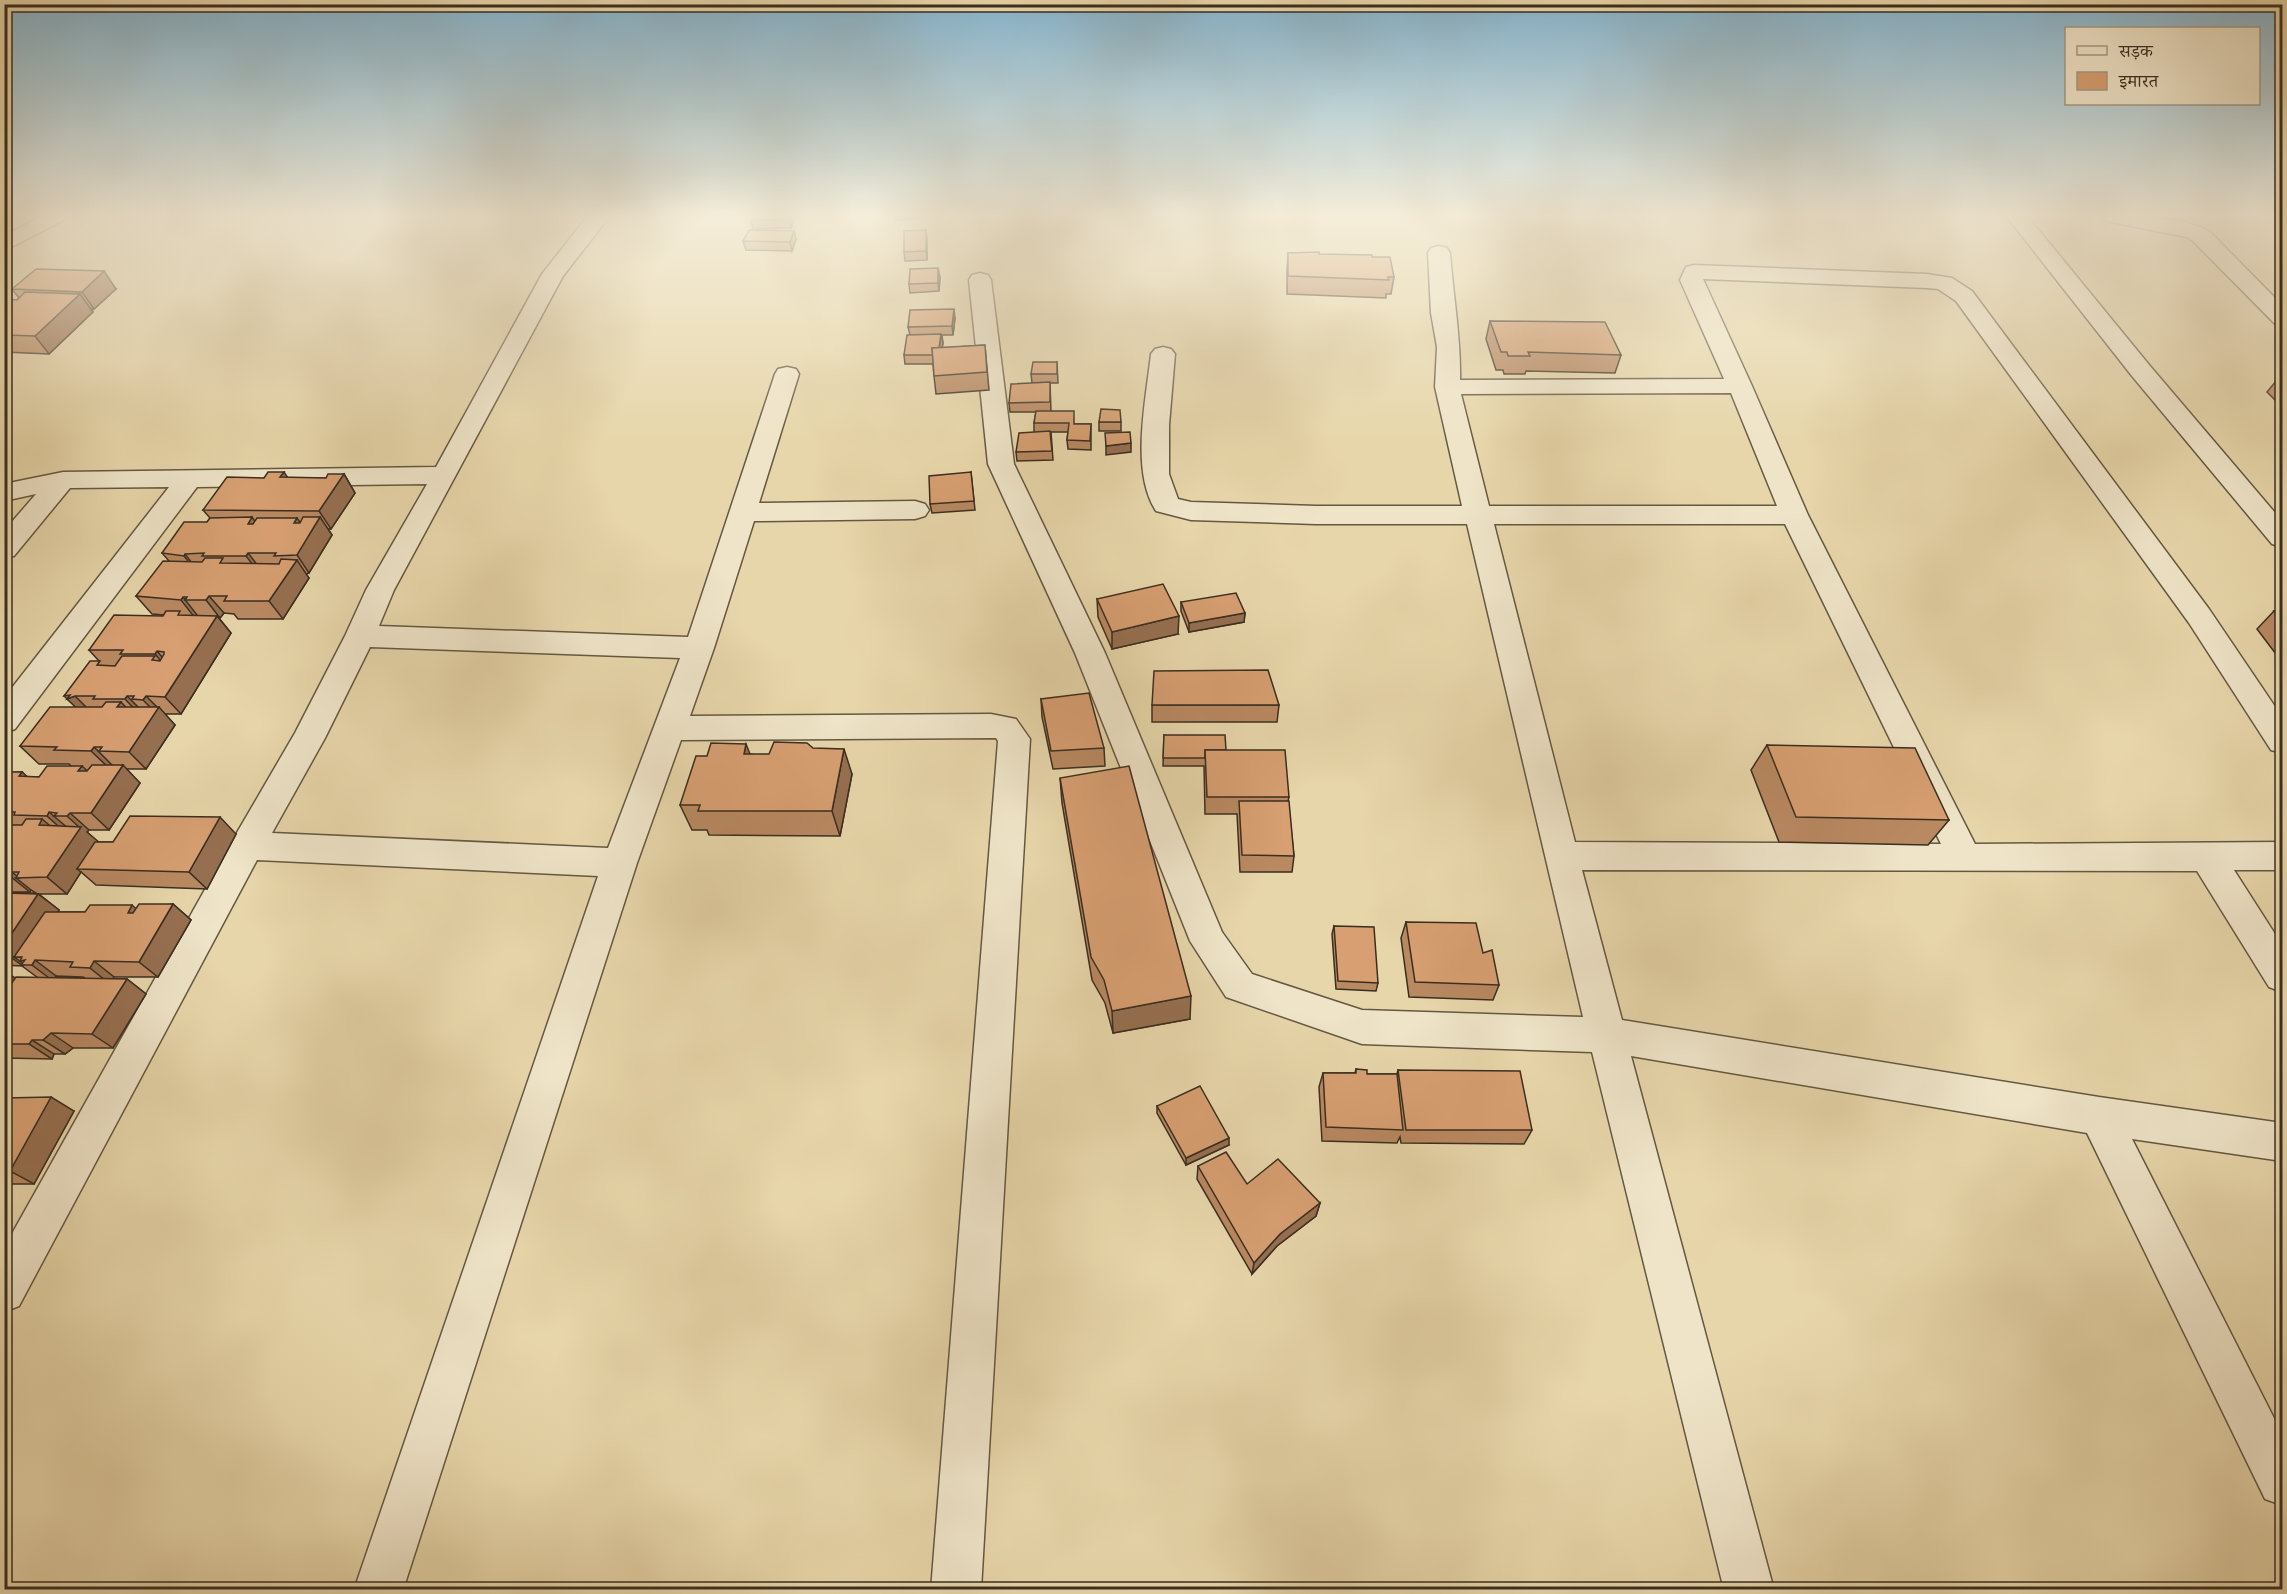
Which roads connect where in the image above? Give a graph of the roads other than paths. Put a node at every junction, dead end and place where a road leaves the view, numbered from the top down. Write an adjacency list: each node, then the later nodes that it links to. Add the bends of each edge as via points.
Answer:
1 (544, 291): 13 (street)
2 (981, 291): 35 (street, via 1001,464 1090,653 1208,941 1239,986 1362,1027)
3 (1441, 291): 12 (street, via 1449,347)
4 (1696, 291): 11 (street)
5 (1958, 291): 27 (street, via 2199,616)
6 (2077, 291): 21 (street)
7 (2256, 291): 8 (street)
8 (2283, 318)
9 (1164, 354): 20 (street, via 1156,425 1156,474 1166,505 1191,511 1237,513)
10 (787, 374): 18 (street)
11 (1740, 386): 12 (street); 19 (street)
12 (1448, 387): 20 (street)
13 (445, 475): 14 (street); 23 (street, via 380,590)
14 (189, 479): 15 (street); 25 (street)
15 (63, 480): 16 (street); 22 (street)
16 (4, 493)
17 (915, 510): 18 (street)
18 (742, 512): 24 (street)
19 (1794, 515): 20 (street); 32 (street)
20 (1480, 516): 29 (street)
21 (2283, 537)
22 (4, 549)
23 (360, 636): 24 (street); 28 (street, via 309,738)
24 (699, 648): 26 (street)
25 (4, 721)
26 (671, 728): 33 (street); 41 (street, via 991,726 1005,727 1014,739)
27 (2283, 741)
28 (247, 846): 33 (street); 38 (street)
29 (1561, 856): 32 (street); 35 (street)
30 (2283, 856): 31 (street)
31 (2207, 857): 32 (street); 34 (street)
32 (1965, 858)
33 (620, 863): 40 (street)
34 (2283, 976)
35 (1608, 1035): 36 (street); 42 (street)
36 (2099, 1116): 37 (street); 39 (street)
37 (2283, 1142)
38 (4, 1291)
39 (2283, 1482)
40 (378, 1590)
41 (956, 1590)
42 (1749, 1590)

